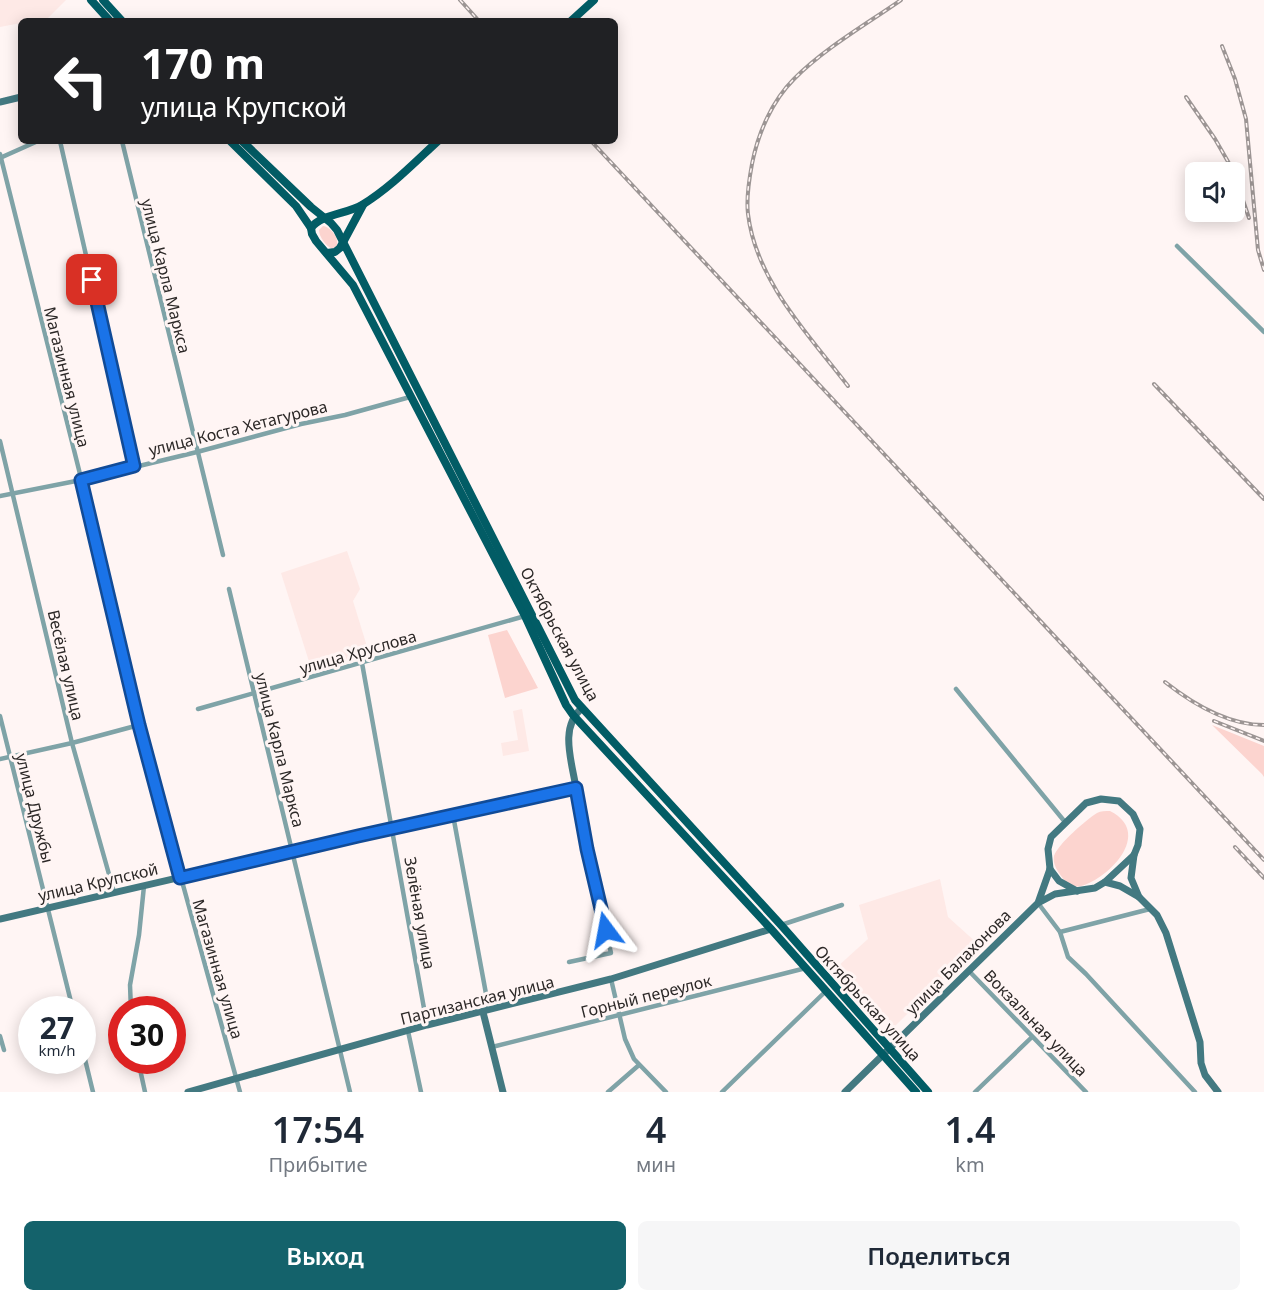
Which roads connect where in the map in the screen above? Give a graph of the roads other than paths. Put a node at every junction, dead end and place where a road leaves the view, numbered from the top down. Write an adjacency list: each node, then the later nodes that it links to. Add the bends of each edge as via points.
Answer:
1 (91, 0): 4 (main road)
2 (103, 0): 5 (main road)
3 (594, 0): 6 (main road)
4 (107, 18)
5 (119, 18)
6 (574, 18)
7 (18, 98): 8 (street)
8 (0, 102)
9 (30, 144): 15 (street)
10 (61, 144): 26 (street)
11 (123, 144): 25 (street, улица Карла Маркса)
12 (233, 144): 18 (main road, Октябрьская улица, via 289,198)
13 (245, 144): 17 (main road, Октябрьская улица)
14 (435, 144): 16 (main road)
15 (0, 156): 27 (street, Магазинная улица)
16 (364, 204): 17 (main road); 19 (main road)
17 (325, 219): 18 (main road); 19 (main road, Октябрьская улица, via 335,227)
18 (311, 228): 21 (main road, Октябрьская улица)
19 (342, 243): 21 (main road, via 338,250); 36 (main road, Октябрьская улица)
20 (1177, 246): 22 (street)
21 (327, 253): 23 (main road, Октябрьская улица, via 353,285)
22 (1264, 332)
23 (410, 397): 25 (street, улица Коста Хетагурова); 32 (main road, Октябрьская улица)
24 (0, 441): 28 (street, Весёлая улица)
25 (197, 453): 26 (street, улица Коста Хетагурова); 30 (street, улица Карла Маркса)
26 (134, 466): 27 (street, улица Коста Хетагурова)
27 (81, 480): 28 (street, улица Коста Хетагурова); 40 (street, Магазинная улица)
28 (13, 493): 29 (street, улица Коста Хетагурова); 41 (street, Весёлая улица)
29 (0, 496)
30 (223, 555)
31 (229, 589): 35 (street, улица Карла Маркса)
32 (525, 616): 33 (street, улица Хруслова); 38 (main road, Октябрьская улица)
33 (362, 663): 35 (street, улица Хруслова); 47 (street, Зелёная улица)
34 (956, 688): 46 (street)
35 (254, 694): 37 (street, улица Хруслова); 48 (street, улица Карла Маркса)
36 (582, 708): 38 (street); 62 (main road, Октябрьская улица)
37 (198, 709)
38 (573, 715): 44 (street, via 568,741); 63 (main road, Октябрьская улица)
39 (0, 716): 42 (street, улица Дружбы)
40 (139, 725): 41 (street); 51 (street, Магазинная улица)
41 (72, 743): 42 (street); 55 (street, Весёлая улица)
42 (9, 756): 43 (street); 59 (street, улица Дружбы)
43 (0, 759)
44 (576, 788): 45 (street, улица Крупской); 65 (street, via 611,952)
45 (453, 815): 47 (street, улица Крупской); 72 (street)
46 (1065, 822): 49 (street, улица Балахонова, via 1086,803 1101,799 1119,801 1133,814 1140,829); 50 (street, улица Балахонова, via 1051,837)
47 (393, 828): 48 (street, улица Крупской); 74 (street, Зелёная улица)
48 (292, 851): 51 (street, улица Крупской); 81 (street, улица Карла Маркса)
49 (1134, 855): 52 (street, улица Балахонова); 56 (street, via 1131,878)
50 (1050, 869): 54 (street, via 1059,881); 57 (street, улица Балахонова)
51 (180, 878): 53 (street, улица Крупской); 86 (street, Магазинная улица)
52 (1105, 882): 54 (street, улица Балахонова); 56 (street)
53 (144, 886): 55 (street, улица Крупской); 71 (street)
54 (1077, 891): 57 (street, улица Балахонова, via 1055,894)
55 (114, 892): 59 (street, улица Крупской)
56 (1139, 897): 60 (street)
57 (1038, 903): 64 (street); 67 (street, улица Балахонова)
58 (842, 905): 62 (street)
59 (48, 907): 61 (street, улица Крупской); 70 (street, улица Дружбы)
60 (1150, 909): 64 (street); 103 (street, via 1166,933 1200,1042 1203,1069)
61 (0, 919)
62 (781, 925): 79 (main road, Октябрьская улица)
63 (771, 928): 66 (main road, Октябрьская улица); 68 (street, Партизанская улица)
64 (1060, 932): 102 (street, via 1068,957)
65 (569, 962)
66 (806, 968): 69 (main road, Октябрьская улица); 73 (street, Горный переулок)
67 (969, 971): 77 (street, Вокзальная улица); 79 (street, улица Балахонова)
68 (611, 979): 72 (street, Партизанская улица); 73 (street)
69 (826, 991): 82 (main road, Октябрьская улица); 96 (street)
70 (70, 996)
71 (130, 996)
72 (486, 1011): 74 (street, Партизанская улица); 78 (street)
73 (619, 1016): 78 (street, Горный переулок); 83 (street, via 625,1039)
74 (427, 1025): 75 (street, Партизанская улица)
75 (408, 1031): 81 (street, Партизанская улица); 92 (street)
76 (0, 1036): 80 (street)
77 (1032, 1037): 100 (street); 101 (street, Вокзальная улица)
78 (492, 1047): 93 (street)
79 (890, 1048): 82 (street, улица Балахонова); 99 (main road, Октябрьская улица)
80 (4, 1050)
81 (340, 1051): 86 (street, Партизанская улица); 91 (street, улица Карла Маркса)
82 (884, 1055): 97 (street, улица Балахонова); 98 (main road, Октябрьская улица)
83 (639, 1065): 94 (street); 95 (street)
84 (89, 1074): 87 (street)
85 (141, 1074): 88 (street)
86 (236, 1078): 89 (street, Партизанская улица); 90 (street, Магазинная улица)
87 (93, 1092)
88 (145, 1092)
89 (188, 1092)
90 (240, 1092)
91 (350, 1092)
92 (421, 1092)
93 (503, 1092)
94 (608, 1092)
95 (666, 1092)
96 (722, 1092)
97 (846, 1092)
98 (916, 1092)
99 (928, 1092)
100 (975, 1092)
101 (1086, 1092)
102 (1195, 1092)
103 (1218, 1092)

